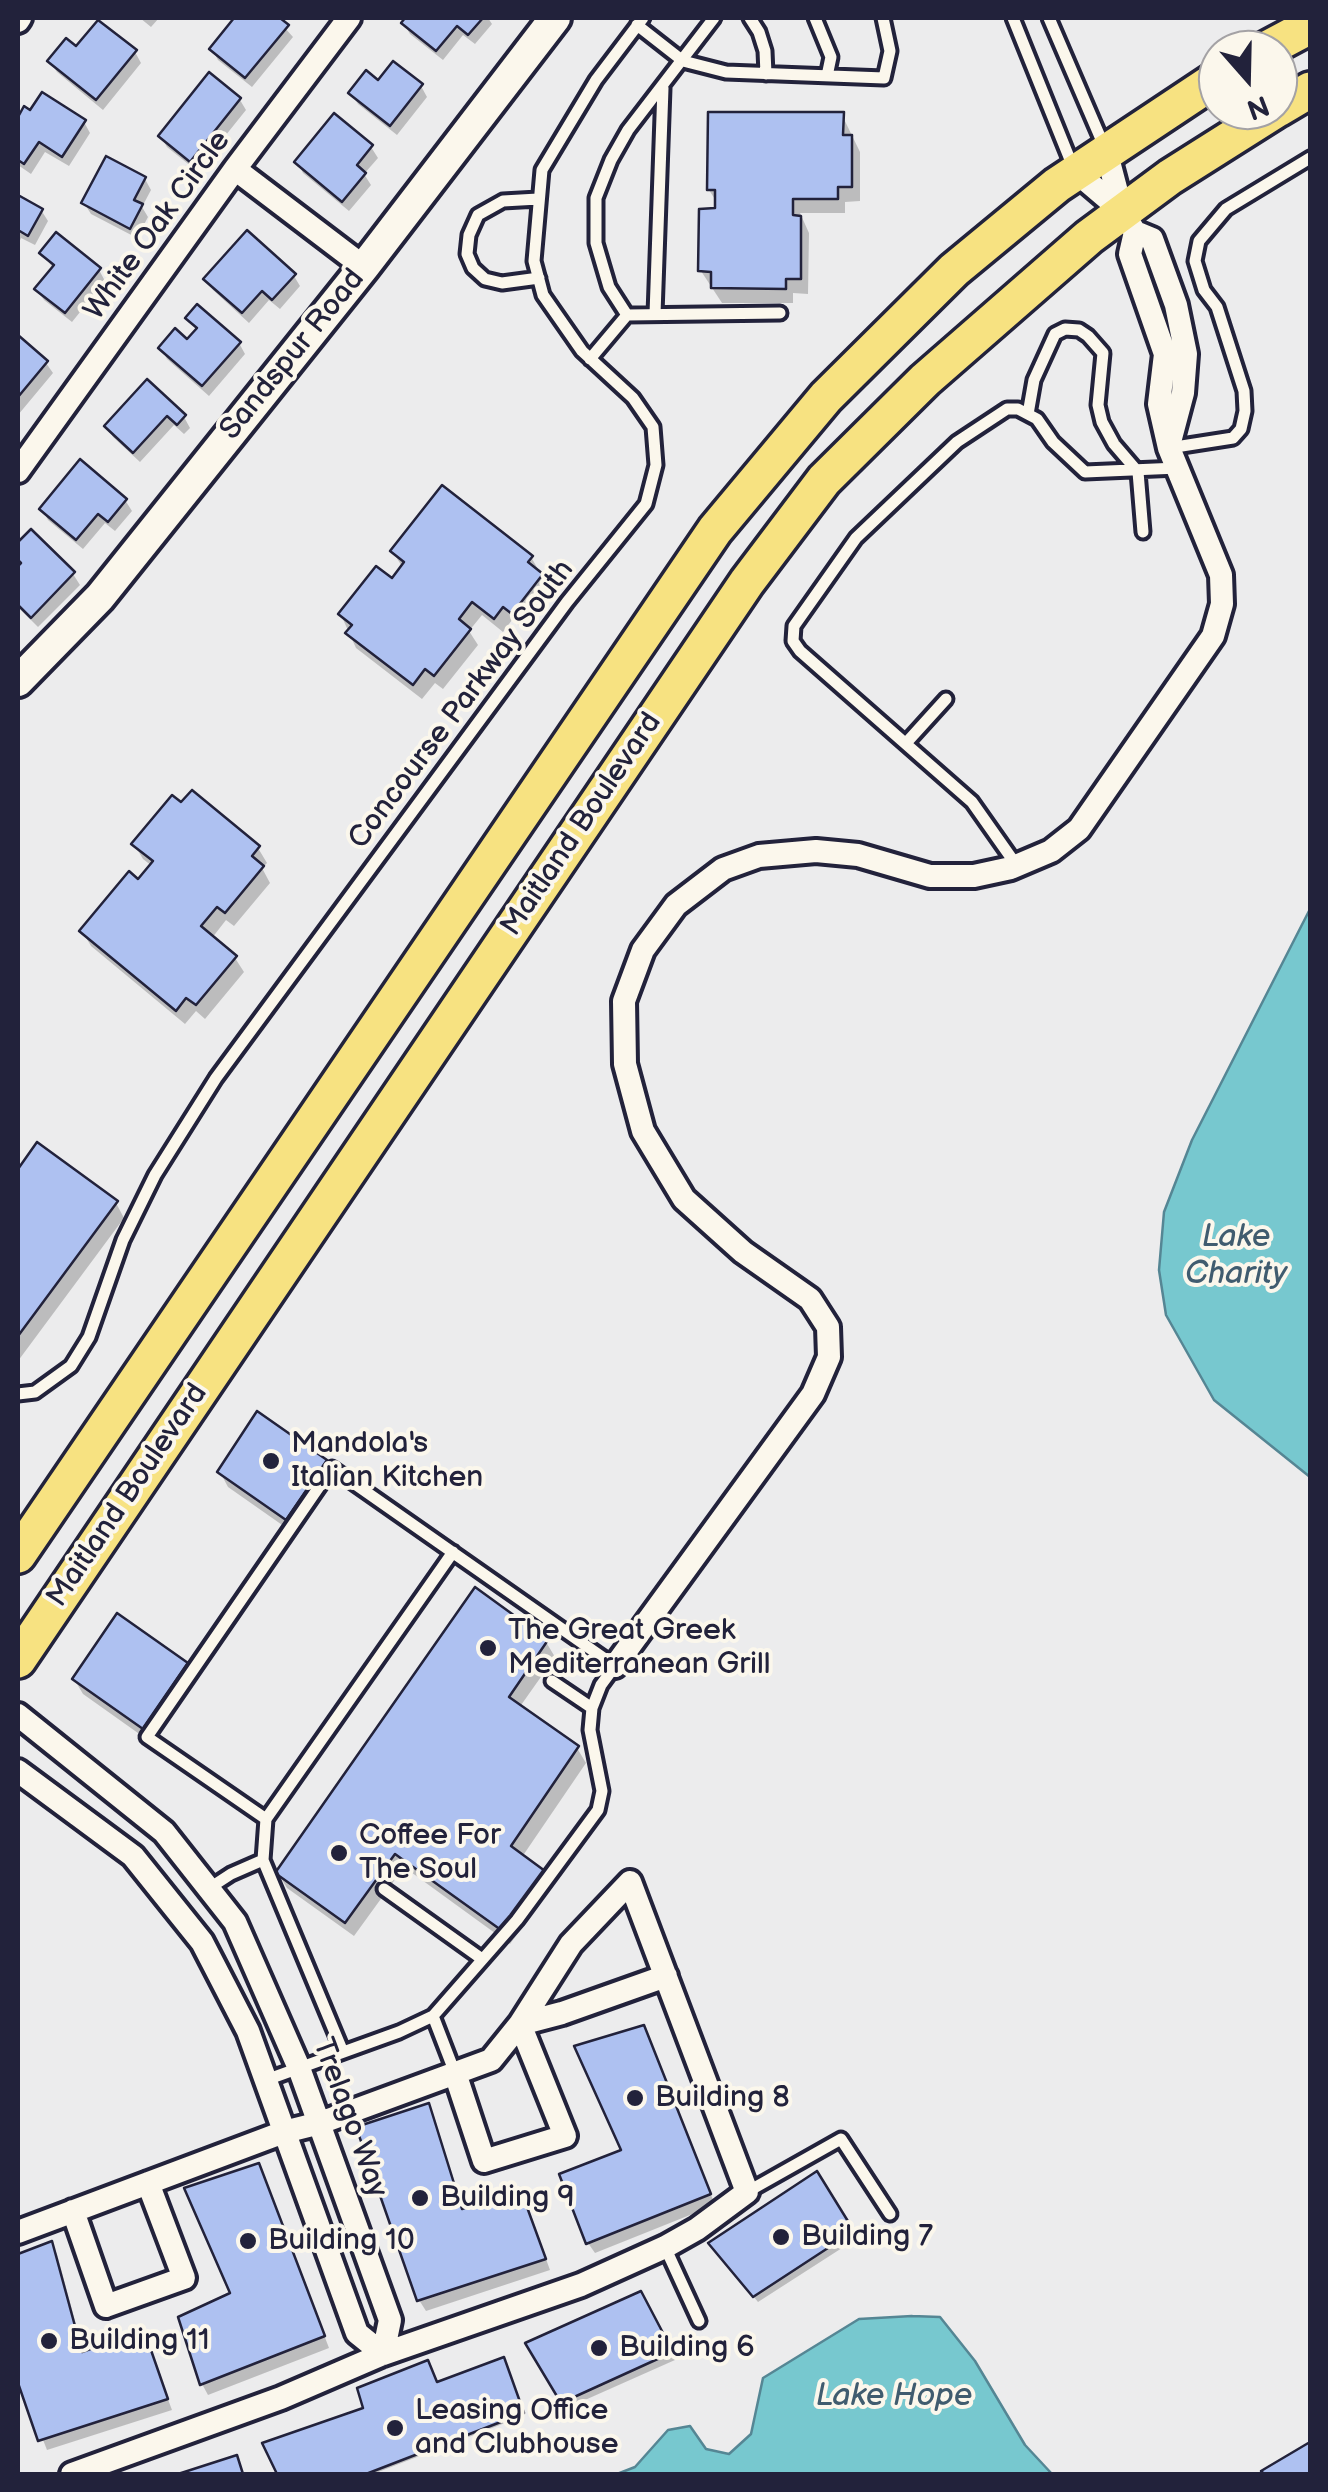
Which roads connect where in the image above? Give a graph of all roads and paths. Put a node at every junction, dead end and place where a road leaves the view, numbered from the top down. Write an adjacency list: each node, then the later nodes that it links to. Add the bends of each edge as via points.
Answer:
1 (349, 18): 18 (street, White Oak Circle)
2 (555, 18): 22 (street, Sandspur Road)
3 (714, 18): 10 (lane)
4 (750, 18): 11 (lane, via 765,52)
5 (814, 18): 12 (lane, via 832,57)
6 (882, 18): 12 (lane, via 890,51 884,78)
7 (1013, 18): 19 (lane)
8 (1049, 18): 16 (lane)
9 (640, 22): 10 (lane); 20 (lane, Concourse Parkway South, via 542,170)
10 (683, 60): 11 (lane); 13 (lane)
11 (766, 74): 12 (lane)
12 (826, 76)
13 (663, 86): 25 (lane, via 628,130 596,198 596,243 609,287); 26 (lane)
14 (1198, 91): 16 (main road, Maitland Boulevard)
15 (1244, 130): 21 (main road, Maitland Boulevard, via 1170,177)
16 (1106, 150): 19 (main road, Maitland Boulevard); 21 (street)
17 (1310, 158): 29 (lane, via 1226,208 1199,241 1195,261 1217,307 1245,411 1233,438)
18 (235, 169): 22 (street); 30 (street, White Oak Circle)
19 (1075, 171): 21 (street); 39 (main road, Maitland Boulevard, via 954,270 838,384 715,530)
20 (538, 199): 23 (lane, Concourse Parkway South); 23 (lane, via 504,200 478,215 467,254 484,279)
21 (1128, 222): 29 (street, via 1152,239 1186,354); 40 (main road, Maitland Boulevard, via 1006,306 824,480 747,582)
22 (364, 267): 33 (street, Sandspur Road, via 100,598)
23 (539, 278): 27 (lane, Concourse Parkway South, via 543,295)
24 (780, 313): 26 (lane)
25 (626, 314): 26 (lane); 27 (lane)
26 (655, 314)
27 (590, 359): 37 (lane, Concourse Parkway South, via 633,398 653,428 656,465 646,504 216,1078 155,1176 123,1240 89,1337 70,1366 36,1392)
28 (1028, 414): 31 (lane, via 1085,472); 31 (lane, via 1054,334 1078,330 1102,354 1102,422); 35 (lane, via 1007,409 992,417 905,489 856,538 794,626 800,651)
29 (1173, 458): 31 (lane); 36 (street, via 1221,575 1213,636 1079,830)
30 (18, 471)
31 (1138, 472): 32 (lane)
32 (1143, 532)
33 (18, 682)
34 (946, 699): 35 (lane)
35 (908, 742): 36 (lane, via 972,802)
36 (1017, 866): 41 (street, via 974,876 930,876 858,855 760,856 723,869 676,904 643,950 624,1001 625,1064 643,1131 684,1200 810,1299 828,1328 829,1357 813,1394)
37 (18, 1394)
38 (452, 1552): 41 (lane); 46 (lane); 46 (lane, via 332,1468 147,1737)
39 (18, 1555)
40 (18, 1660)
41 (615, 1666): 43 (lane)
42 (552, 1681): 43 (lane)
43 (592, 1708): 50 (lane, via 602,1791 598,1810)
44 (18, 1715): 48 (street, Trelago Way, via 164,1832)
45 (18, 1772): 57 (street, via 133,1856 202,1942)
46 (266, 1819): 47 (lane)
47 (263, 1860): 48 (lane); 54 (lane)
48 (208, 1888): 55 (street, Trelago Way, via 235,1922)
49 (384, 1889): 50 (lane)
50 (482, 1960): 52 (lane)
51 (666, 1976): 53 (street); 53 (street, via 630,1882 571,1944); 61 (street)
52 (433, 2016): 54 (lane); 56 (lane)
53 (520, 2024): 56 (street, via 491,2060); 56 (street, via 565,2136 484,2162)
54 (343, 2052): 55 (lane)
55 (300, 2068): 57 (lane); 58 (street, Trelago Way)
56 (455, 2073): 58 (street)
57 (266, 2080): 59 (street)
58 (320, 2123): 59 (street); 67 (street, Trelago Way, via 390,2320)
59 (284, 2132): 60 (street); 67 (street, via 357,2333)
60 (148, 2183): 62 (street); 62 (street, via 184,2278 106,2306)
61 (747, 2192): 63 (lane, via 841,2139); 65 (street)
62 (73, 2211): 64 (street)
63 (890, 2214)
64 (18, 2232)
65 (665, 2247): 66 (lane); 67 (street, via 581,2285)
66 (699, 2321)
67 (382, 2354): 68 (street)
68 (72, 2474)

